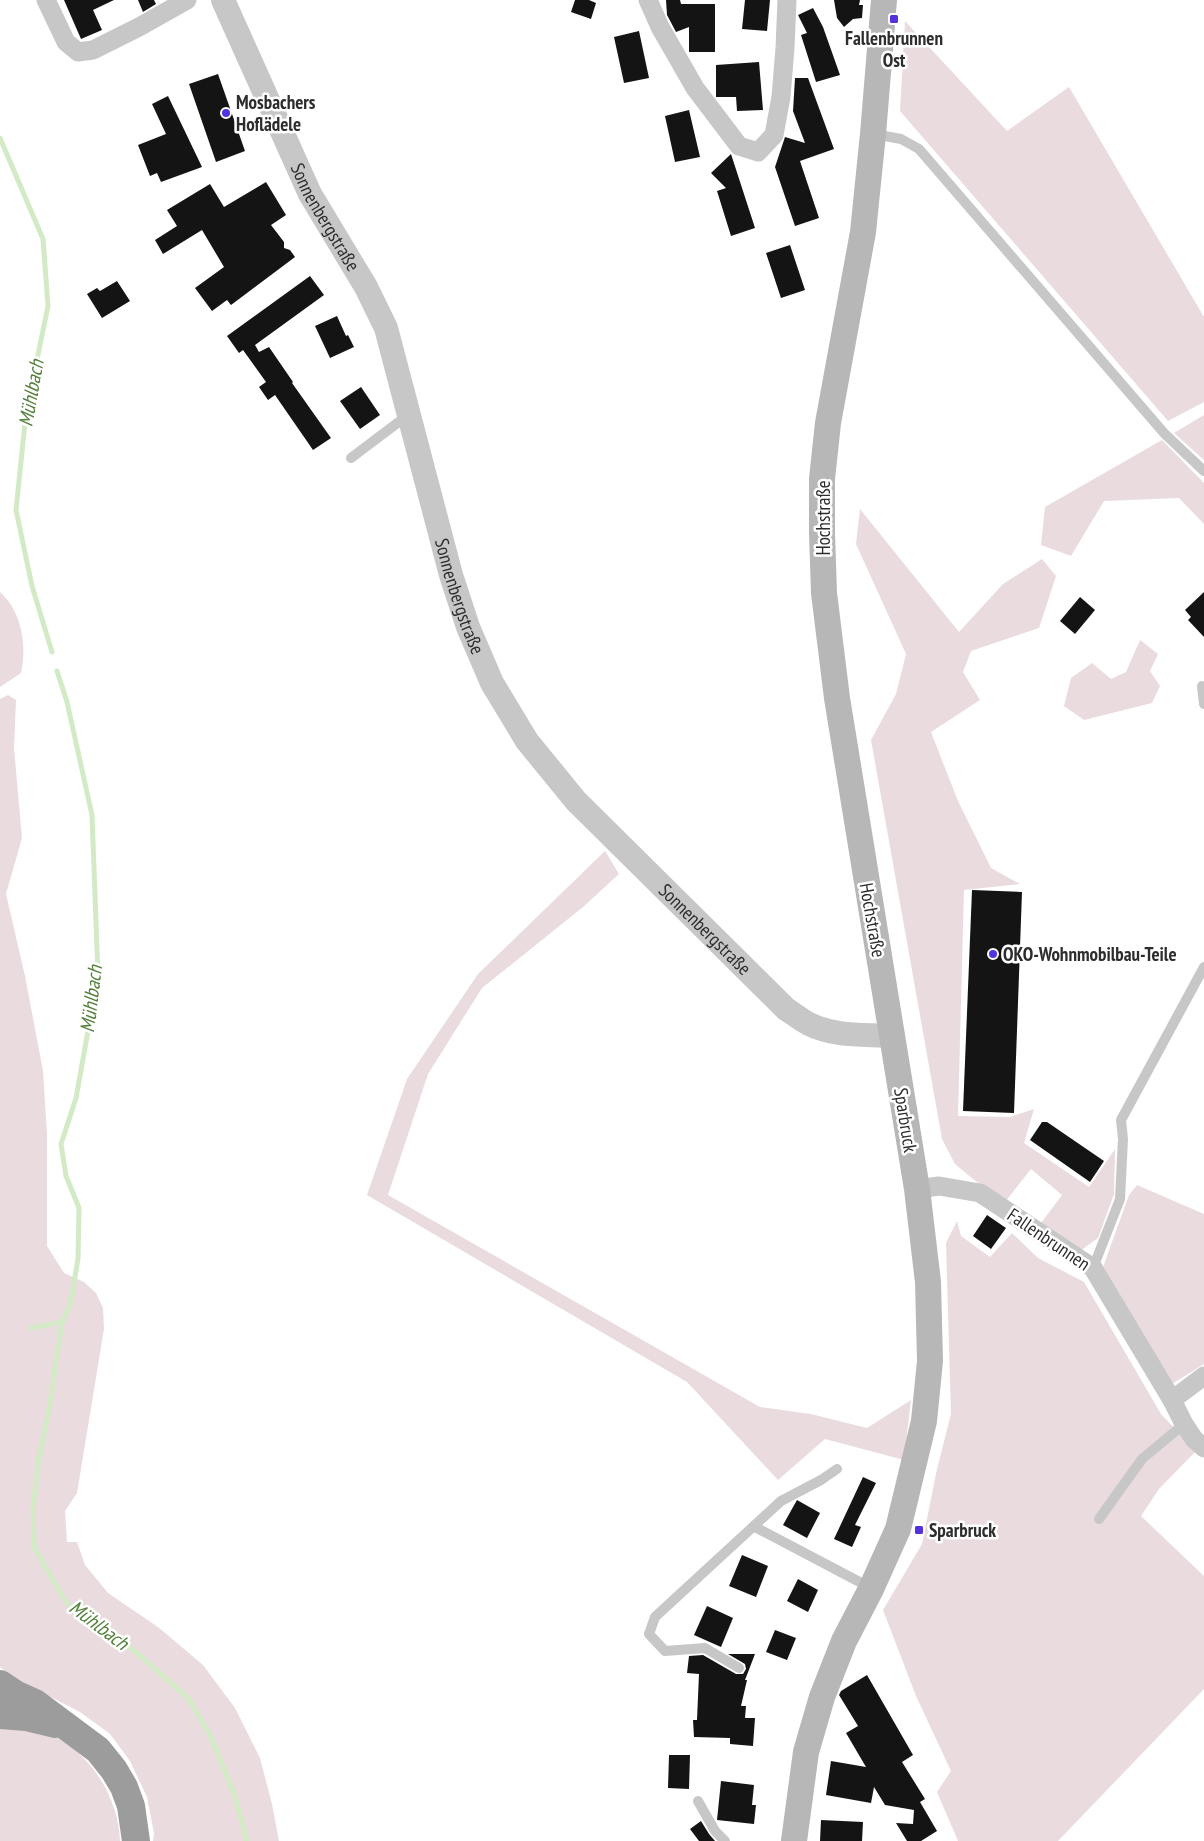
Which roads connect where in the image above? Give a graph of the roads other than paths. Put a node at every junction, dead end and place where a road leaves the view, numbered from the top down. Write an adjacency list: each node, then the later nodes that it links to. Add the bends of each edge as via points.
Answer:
1 (46, 0): 2 (street, via 66,42 78,52 93,50)
2 (187, 0)
3 (223, 0): 8 (street, Sonnenbergstraße, via 310,194 366,287 386,328)
4 (648, 0): 5 (street, via 696,88 739,146 758,152 774,134 786,48)
5 (787, 0)
6 (884, 0): 7 (main road, Hochstraße)
7 (873, 134): 10 (lane, via 901,139 919,149 1164,433); 14 (main road, Hochstraße, via 862,232 828,423 822,479 822,533 824,593 837,698)
8 (409, 415): 9 (lane); 14 (street, Sonnenbergstraße, via 451,576 468,627 492,683 527,740 576,801 786,1009 810,1025 839,1033)
9 (351, 458)
10 (1204, 471)
11 (1202, 686): 12 (lane)
12 (1204, 704)
13 (1204, 968): 16 (lane, via 1121,1120 1120,1199)
14 (892, 1036): 15 (main road, Sparbruck)
15 (917, 1190): 16 (street, Fallenbrunnen, via 939,1186 980,1193); 24 (main road, Sparbruck, via 930,1317 928,1392 915,1464 898,1529)
16 (1093, 1268): 18 (street, Fallenbrunnen)
17 (1204, 1376): 18 (street)
18 (1172, 1400): 19 (street, Fallenbrunnen)
19 (1184, 1424): 20 (street, Fallenbrunnen); 22 (lane, via 1142,1459)
20 (1204, 1448)
21 (837, 1469): 23 (lane, via 781,1501)
22 (1099, 1518)
23 (755, 1527): 24 (lane); 25 (lane, via 655,1617 649,1634 665,1651 705,1648)
24 (871, 1589): 32 (main road, Sparbruck, via 844,1641 813,1725 800,1784)
25 (739, 1668)
26 (0, 1684): 28 (highway, via 35,1703)
27 (0, 1715): 28 (highway)
28 (65, 1726): 30 (highway, via 98,1750 124,1786 131,1806)
29 (698, 1800): 31 (lane)
30 (136, 1841)
31 (725, 1841)
32 (794, 1841)

